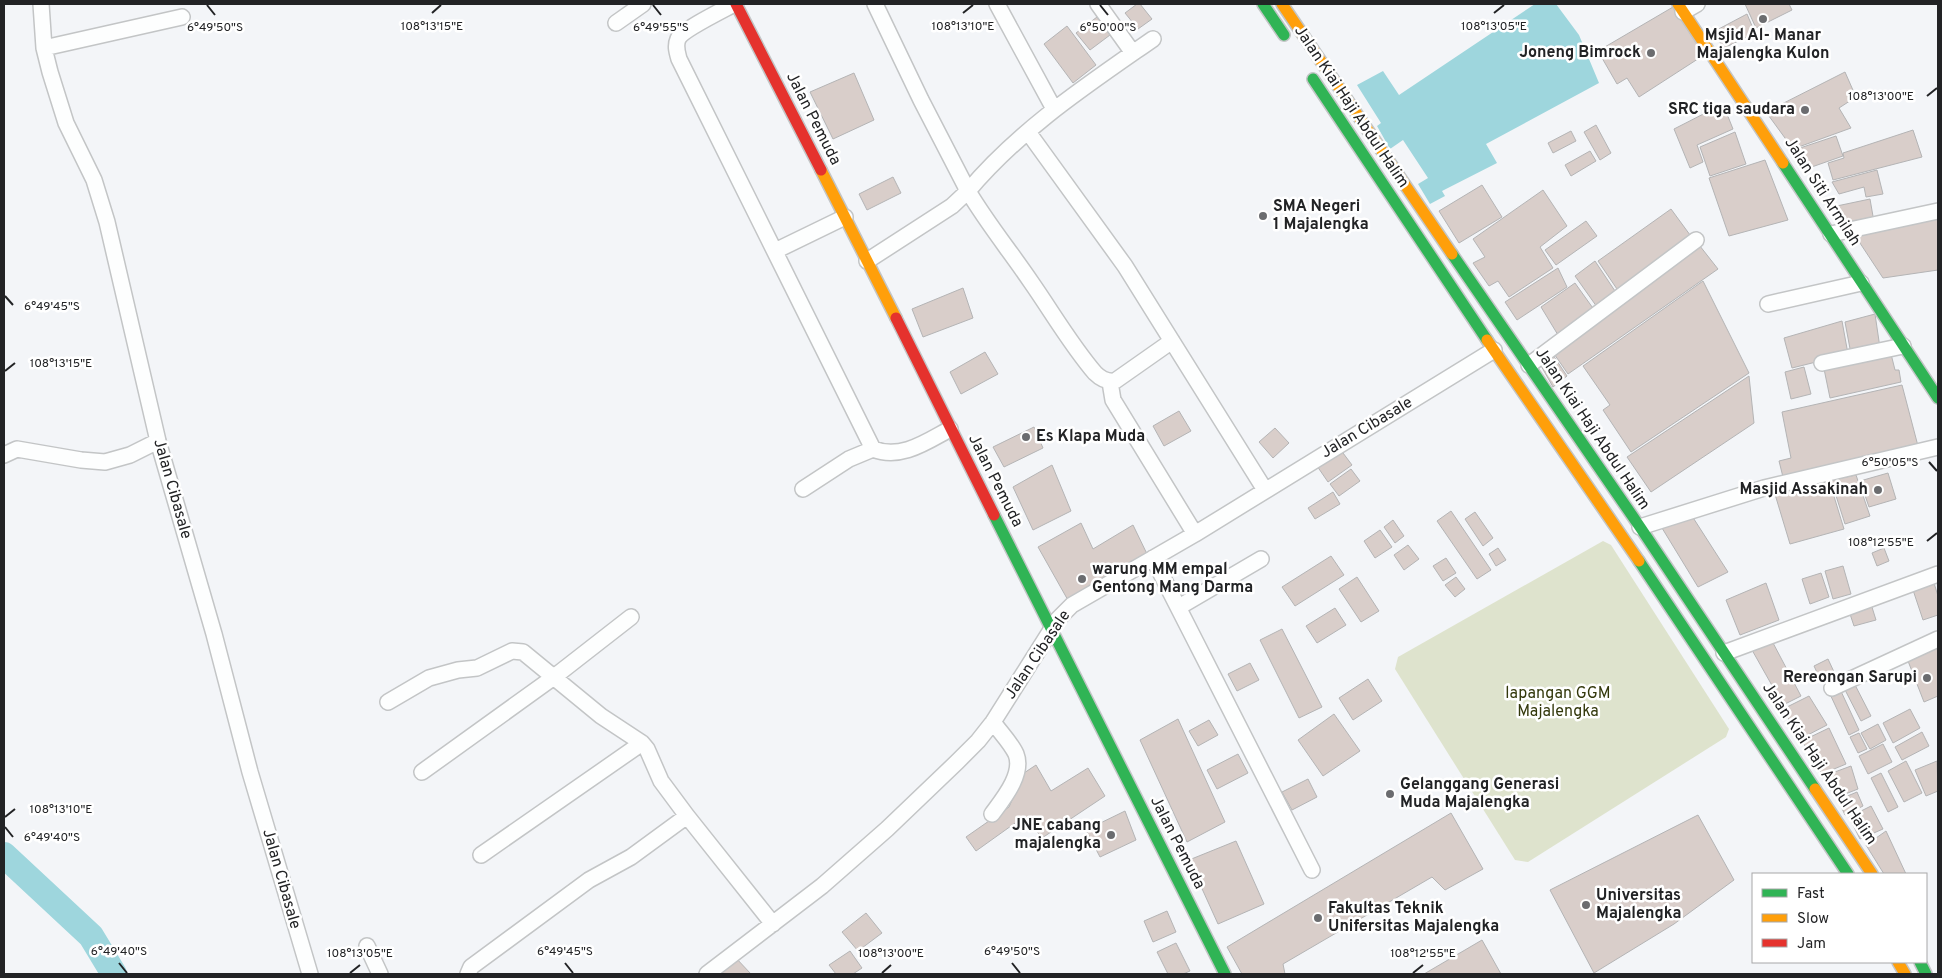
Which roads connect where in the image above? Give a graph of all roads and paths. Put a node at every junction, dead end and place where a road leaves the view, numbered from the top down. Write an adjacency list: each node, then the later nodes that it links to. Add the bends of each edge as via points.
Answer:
1 (42, 4): 15 (street, Jalan Cibasale)
2 (735, 4): 22 (main road, Jalan Pemuda); 25 (street, via 687,30 678,38 676,47)
3 (875, 4): 20 (street)
4 (997, 4): 18 (street)
5 (1098, 4): 16 (street)
6 (1263, 4): 14 (main road, Jalan Kiai Haji Abdul Halim)
7 (1282, 4): 33 (main road, Jalan Kiai Haji Abdul Halim)
8 (1697, 4): 10 (street)
9 (639, 5): 12 (street)
10 (1680, 8): 23 (main road, Jalan Siti Armilah)
11 (182, 17): 15 (street)
12 (616, 23)
13 (1153, 39): 16 (street)
14 (1290, 45)
15 (44, 48): 37 (street, Jalan Cibasale, via 66,123 94,180 108,222)
16 (1133, 53): 18 (street)
17 (1307, 70): 31 (main road, Jalan Kiai Haji Abdul Halim)
18 (1054, 109): 19 (street)
19 (1028, 132): 20 (street, via 1008,148); 29 (street, via 1125,266)
20 (968, 191): 26 (street, via 952,206); 34 (street, via 1096,374)
21 (1938, 211): 23 (street)
22 (845, 217): 25 (street); 26 (main road, Jalan Pemuda)
23 (1831, 234): 27 (main road, Jalan Siti Armilah)
24 (1696, 240): 33 (street)
25 (775, 251): 39 (street)
26 (867, 261): 36 (main road, Jalan Pemuda)
27 (1861, 283): 28 (street); 30 (main road, Jalan Siti Armilah)
28 (1768, 304)
29 (1172, 341): 34 (street); 42 (street)
30 (1903, 346): 32 (street); 35 (main road, Jalan Siti Armilah)
31 (1494, 350): 42 (street, Jalan Cibasale); 64 (main road, Jalan Kiai Haji Abdul Halim)
32 (1822, 363)
33 (1529, 365): 43 (main road, Jalan Kiai Haji Abdul Halim)
34 (1110, 382): 44 (street, via 1113,400)
35 (1938, 398)
36 (950, 429): 39 (street, via 898,453); 50 (main road, Jalan Pemuda)
37 (158, 441): 40 (street, via 130,455 105,462 17,449); 69 (street, Jalan Cibasale)
38 (1938, 447): 43 (street, via 1764,488)
39 (873, 449): 41 (street, via 849,459)
40 (4, 455)
41 (803, 489)
42 (1265, 490): 44 (street, Jalan Cibasale)
43 (1640, 527): 52 (main road, Jalan Kiai Haji Abdul Halim)
44 (1195, 534): 45 (street, Jalan Cibasale)
45 (1153, 558): 48 (street); 50 (street, Jalan Cibasale, via 1072,605)
46 (1261, 559): 48 (street)
47 (1938, 574): 52 (street)
48 (1179, 607): 63 (street)
49 (631, 617): 53 (street)
50 (1052, 630): 56 (street, Jalan Cibasale); 73 (main road, Jalan Pemuda)
51 (1938, 639): 54 (street)
52 (1724, 653): 62 (main road, Jalan Kiai Haji Abdul Halim)
53 (554, 678): 55 (street, via 535,659 518,650 477,668 429,678); 57 (street, via 601,716); 58 (street)
54 (1832, 688)
55 (388, 702)
56 (993, 722): 59 (street, via 1016,755 1017,771); 66 (street, Jalan Cibasale, via 978,741 886,829)
57 (642, 743): 60 (street, via 661,782); 61 (street)
58 (422, 772)
59 (992, 814)
60 (687, 816): 66 (street); 71 (street, via 631,857 588,880 472,967)
61 (481, 855)
62 (1870, 869): 65 (main road)
63 (1312, 870)
64 (1848, 873)
65 (1853, 873)
66 (774, 924): 72 (street, Jalan Cibasale)
67 (366, 946): 70 (street)
68 (1899, 963): 74 (main road)
69 (310, 974)
70 (380, 974)
71 (468, 974)
72 (707, 974)
73 (1225, 974)
74 (1905, 974)

